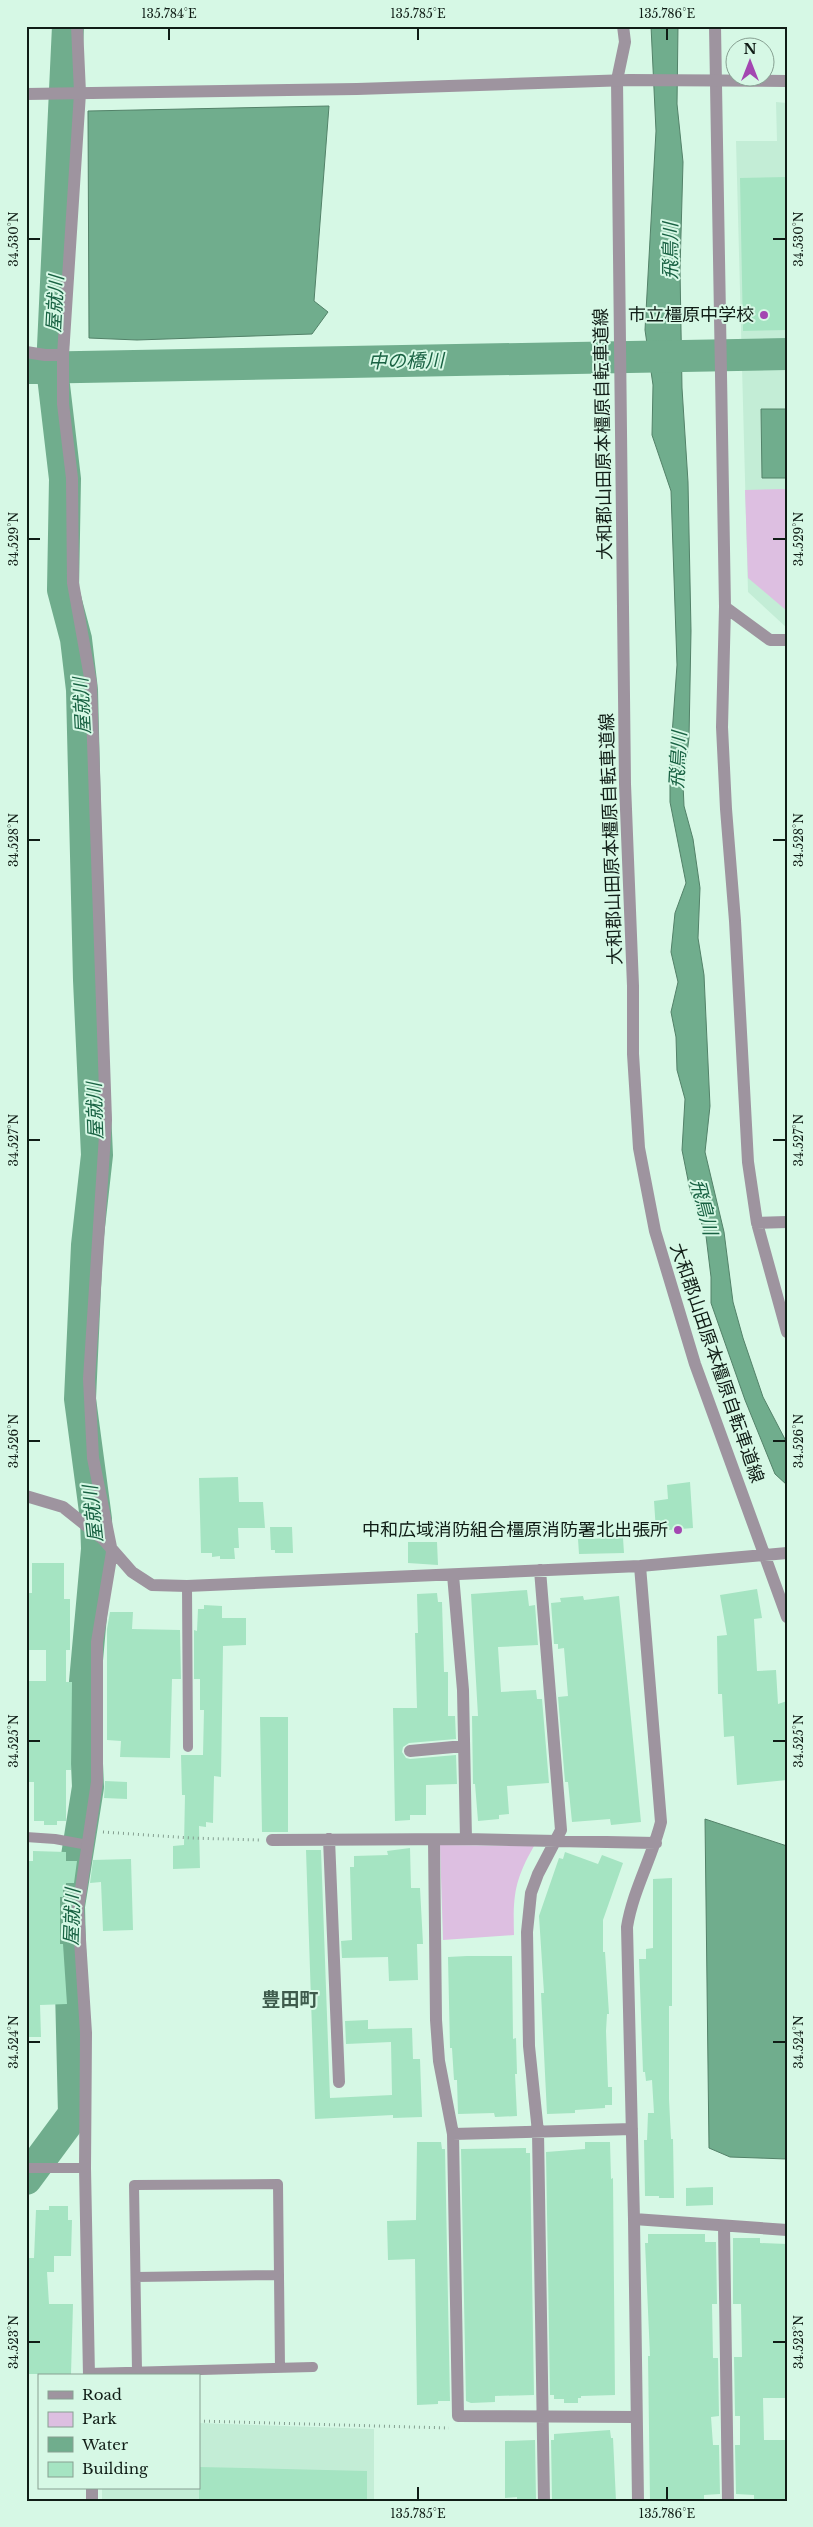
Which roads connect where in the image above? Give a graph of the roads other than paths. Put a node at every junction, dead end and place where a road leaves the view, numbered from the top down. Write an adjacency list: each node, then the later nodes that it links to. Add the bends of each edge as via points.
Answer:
1 (77, 26): 7 (street)
2 (623, 26): 5 (street, 大和郡山田原本橿原自転車道線)
3 (715, 26): 4 (street)
4 (711, 79): 5 (street); 6 (street); 11 (street, via 722,392)
5 (623, 80): 7 (street); 18 (street, 大和郡山田原本橿原自転車道線, via 625,784 639,1148 655,1231 695,1364)
6 (787, 81)
7 (77, 93): 8 (street); 10 (street)
8 (26, 94)
9 (26, 352): 10 (street)
10 (55, 355): 17 (street, via 72,478 73,583 91,683 106,1120 89,1379 92,1458)
11 (725, 607): 12 (street, via 770,640); 14 (street, via 722,726 748,1162)
12 (787, 640)
13 (787, 1222): 14 (street)
14 (757, 1223): 15 (street)
15 (787, 1332)
16 (26, 1496): 17 (street, via 63,1507 104,1539)
17 (112, 1552): 23 (street, via 132,1572 152,1585); 35 (street, via 97,1642 98,1782 92,1831)
18 (769, 1553): 19 (street); 20 (street); 24 (street, 大和郡山田原本橿原自転車道線)
19 (787, 1553)
20 (640, 1566): 21 (street); 34 (street, via 661,1822)
21 (540, 1570): 22 (street); 33 (street, via 561,1830)
22 (453, 1575): 23 (street); 25 (street, via 463,1690)
23 (187, 1586): 26 (lane)
24 (787, 1617)
25 (464, 1746): 27 (street); 30 (street)
26 (188, 1747)
27 (410, 1751)
28 (26, 1837): 35 (lane)
29 (329, 1839): 31 (street); 32 (street); 36 (street)
30 (466, 1839): 32 (street); 33 (street)
31 (272, 1840)
32 (434, 1840): 39 (street, via 436,2020 439,2061)
33 (555, 1841): 34 (street); 38 (street, via 538,1874 528,1912 529,2046)
34 (656, 1843): 37 (street, via 640,1879 628,1927)
35 (81, 1844): 41 (street, via 78,1909 86,2033)
36 (340, 2082)
37 (632, 2129): 38 (street); 42 (street)
38 (538, 2132): 39 (street); 52 (street)
39 (453, 2134): 52 (street, via 458,2416)
40 (27, 2168): 41 (lane)
41 (85, 2168): 50 (street)
42 (634, 2219): 43 (street); 51 (street)
43 (724, 2226): 44 (street); 55 (street)
44 (787, 2230)
45 (279, 2275): 46 (lane); 46 (lane, via 278,2184 134,2185); 47 (lane)
46 (136, 2277): 49 (lane)
47 (280, 2368): 48 (lane); 49 (lane)
48 (313, 2368)
49 (137, 2371): 50 (lane)
50 (89, 2374)
51 (635, 2417): 52 (street); 54 (street)
52 (542, 2418): 53 (street)
53 (544, 2501)
54 (638, 2501)
55 (728, 2501)

